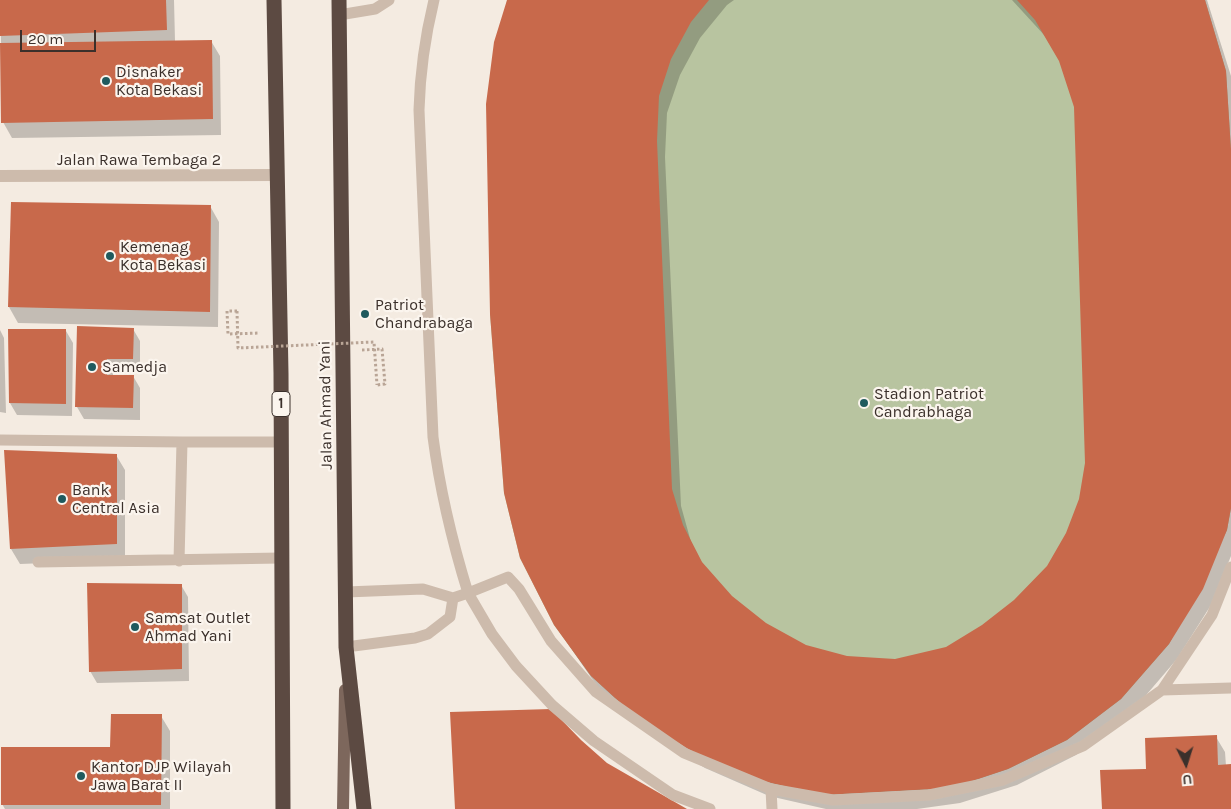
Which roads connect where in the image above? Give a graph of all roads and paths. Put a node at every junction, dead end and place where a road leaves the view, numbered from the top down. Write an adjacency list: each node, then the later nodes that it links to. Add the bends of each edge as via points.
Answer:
1 (274, 0): 5 (highway, 1)
2 (389, 0): 4 (lane, via 375,9)
3 (434, 0): 17 (lane, via 420,74 419,110 433,437 440,487)
4 (339, 7): 16 (highway, Jalan Ahmad Yani)
5 (277, 175): 6 (street, Jalan Rawa Tembaga 2); 7 (highway, 1)
6 (0, 176)
7 (280, 332): 8 (path, bridge, via 228,334 227,311 236,311 238,348 374,342 377,385 385,384); 11 (highway, 1)
8 (382, 349)
9 (0, 440): 10 (lane)
10 (182, 442): 11 (lane); 13 (lane)
11 (282, 442): 12 (highway, 1)
12 (281, 558): 13 (lane); 23 (highway, 1)
13 (179, 561): 14 (lane)
14 (38, 562)
15 (1231, 567): 21 (lane, via 1212,615)
16 (346, 592): 18 (lane, via 423,589); 19 (highway, Jalan Ahmad Yani)
17 (468, 593): 18 (lane); 22 (lane, via 508,578 519,589 551,640 596,692 684,753); 26 (lane, via 496,640 552,705 594,741 672,795)
18 (453, 598): 19 (lane, via 450,617 428,634)
19 (346, 647): 24 (main road); 25 (highway, Jalan Ahmad Yani)
20 (1231, 688): 21 (lane)
21 (1162, 690): 22 (lane, via 1083,746 1003,780 928,795 833,800)
22 (771, 789): 27 (lane)
23 (283, 809)
24 (343, 809)
25 (364, 809)
26 (710, 809)
27 (772, 809)

